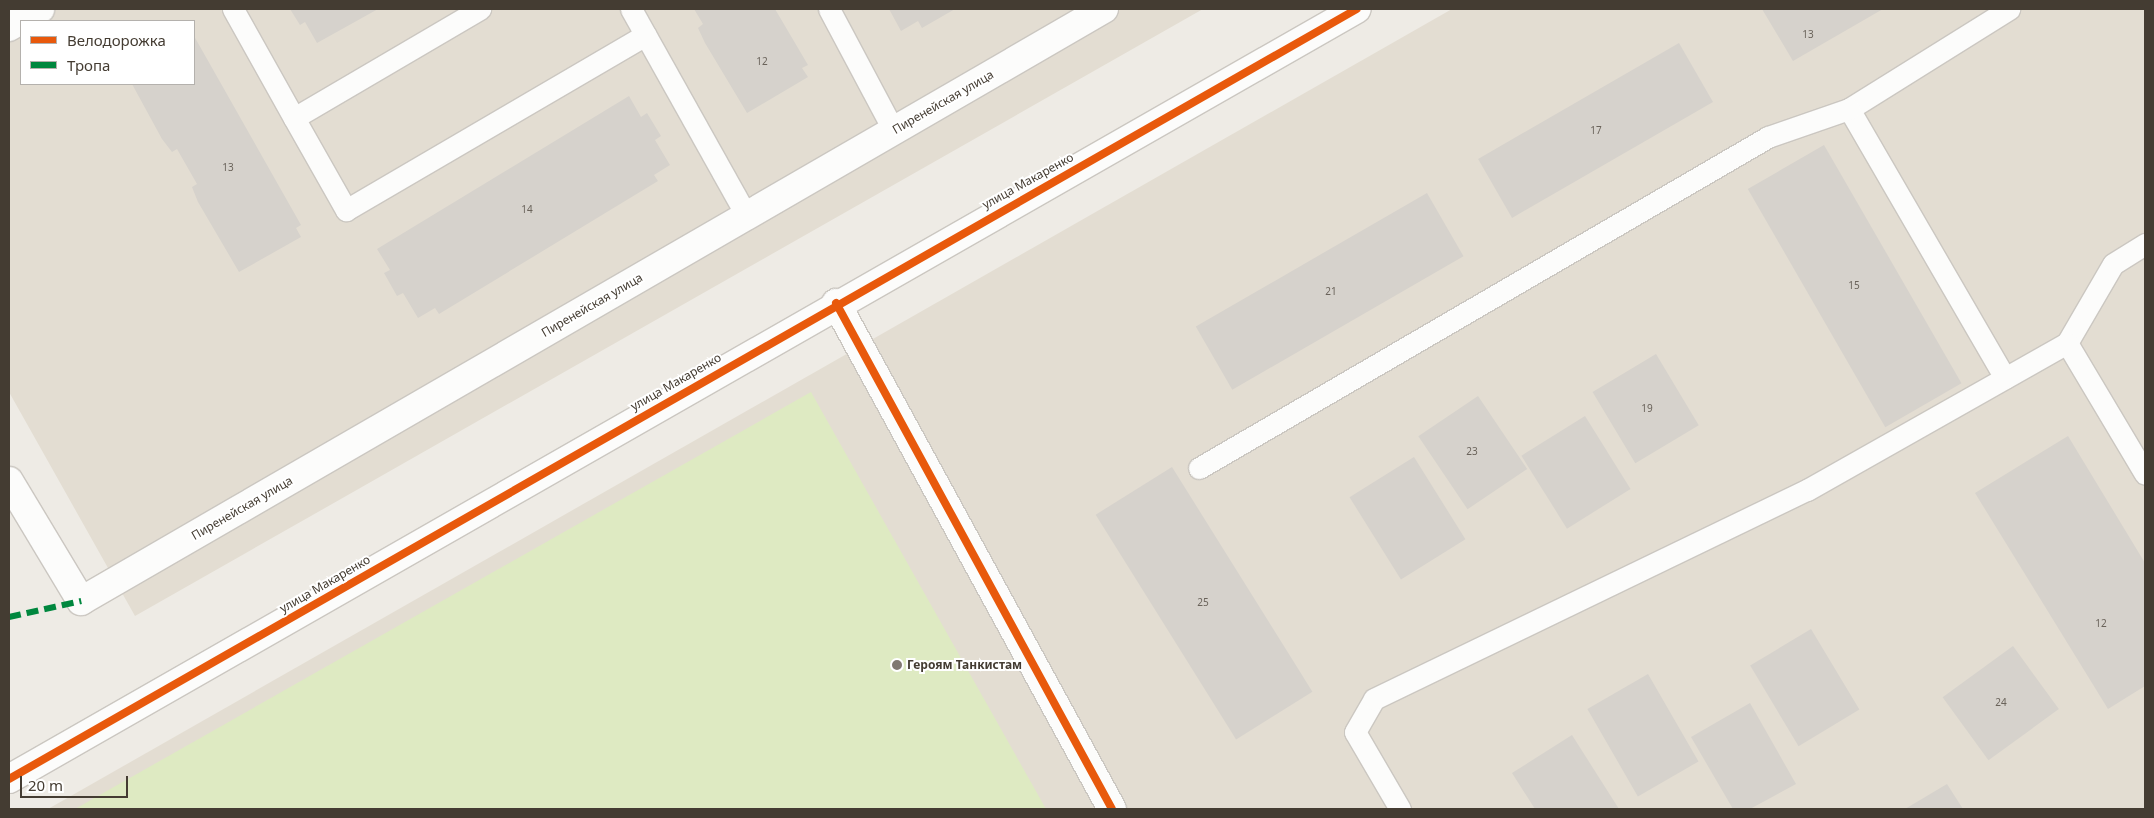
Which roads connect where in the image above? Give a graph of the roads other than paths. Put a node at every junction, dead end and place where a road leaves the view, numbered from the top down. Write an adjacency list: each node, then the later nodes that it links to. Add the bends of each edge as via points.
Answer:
1 (40, 9): 9 (street)
2 (233, 9): 14 (lane)
3 (480, 9): 14 (lane)
4 (631, 9): 12 (lane)
5 (829, 9): 15 (lane)
6 (1104, 9): 15 (street, Пиренейская улица)
7 (1357, 9): 18 (street, улица Макаренко)
8 (2009, 9): 13 (lane)
9 (21, 20)
10 (20, 21): 11 (street)
11 (9, 27)
12 (646, 35): 14 (lane, via 346,210); 16 (lane)
13 (1849, 109): 20 (lane); 21 (lane, via 1768,138)
14 (294, 118)
15 (894, 130): 16 (street, Пиренейская улица)
16 (746, 215): 23 (street, Пиренейская улица, via 80,601)
17 (2145, 244): 19 (lane, via 2113,264)
18 (836, 303): 24 (street, улица Макаренко); 25 (street)
19 (2067, 342): 20 (lane); 22 (lane)
20 (2005, 378): 26 (lane, via 1807,490 1374,699 1355,732)
21 (1199, 468)
22 (2145, 474)
23 (9, 481)
24 (9, 779)
25 (1112, 809)
26 (1400, 809)

